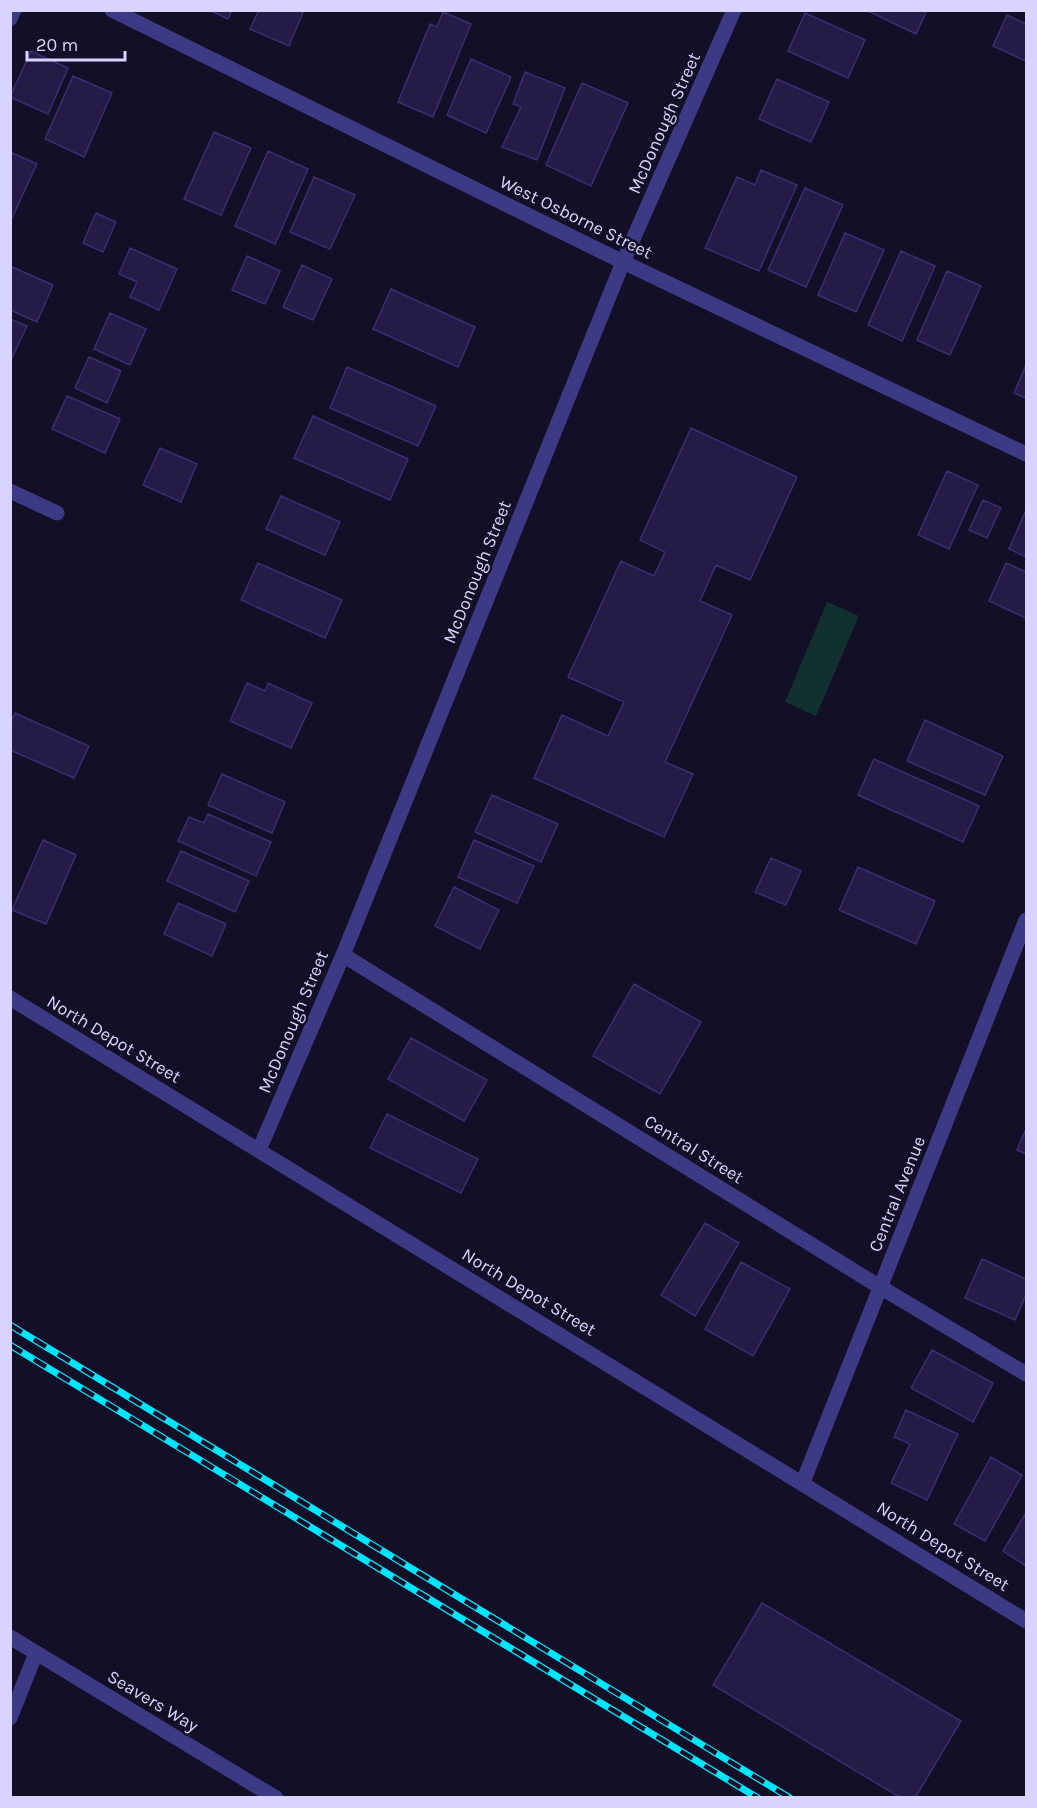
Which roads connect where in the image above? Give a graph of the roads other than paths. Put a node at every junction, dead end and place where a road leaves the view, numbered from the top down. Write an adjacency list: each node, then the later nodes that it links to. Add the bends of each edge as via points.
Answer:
1 (14, 10): 4 (street)
2 (112, 10): 5 (street, West Osborne Street)
3 (734, 10): 5 (street, McDonough Street)
4 (10, 19)
5 (623, 262): 6 (street, West Osborne Street); 10 (street, McDonough Street)
6 (1026, 454)
7 (10, 491): 8 (street)
8 (57, 513)
9 (1026, 920): 13 (street, Central Avenue)
10 (344, 955): 12 (street, McDonough Street); 13 (street, Central Street)
11 (10, 998): 12 (street, North Depot Street)
12 (260, 1150): 15 (street, North Depot Street)
13 (880, 1287): 14 (street, Central Street); 15 (street, Central Avenue)
14 (1026, 1374)
15 (803, 1482): 16 (street, North Depot Street)
16 (1026, 1621)
17 (10, 1637): 18 (street, Seavers Way)
18 (36, 1653): 19 (street); 20 (street, Seavers Way)
19 (10, 1718)
20 (276, 1797)

